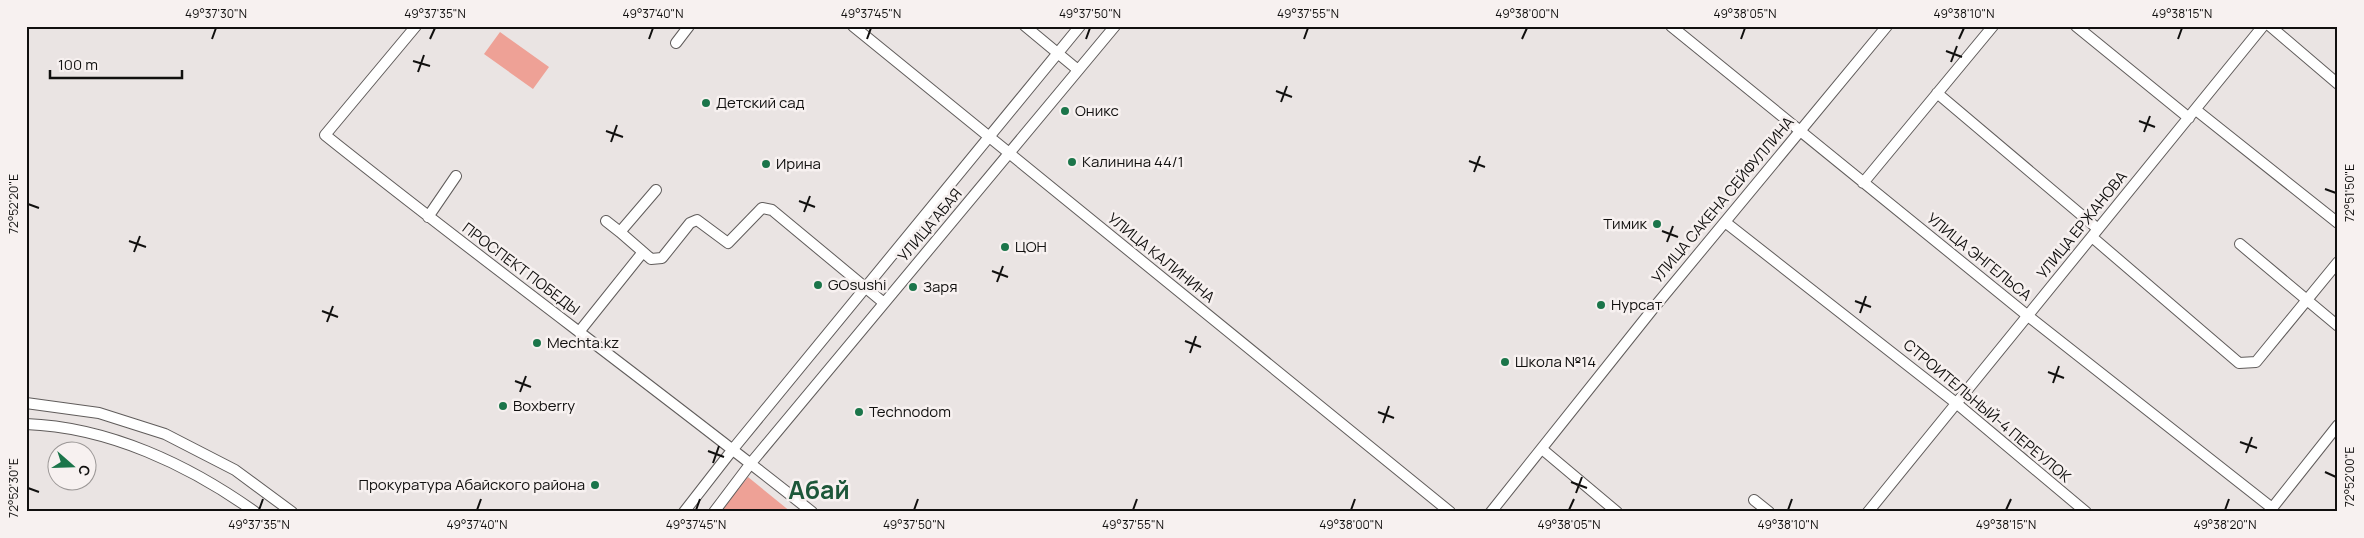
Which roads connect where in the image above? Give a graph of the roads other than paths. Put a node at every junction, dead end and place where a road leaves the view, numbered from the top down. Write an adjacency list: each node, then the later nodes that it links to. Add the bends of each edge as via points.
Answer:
1 (416, 26): 26 (street, ПРОСПЕКТ ПОБЕДЫ, via 325,135)
2 (689, 26): 13 (street)
3 (853, 26): 21 (street, УЛИЦА КАЛИНИНА)
4 (1025, 26): 14 (street)
5 (1080, 26): 14 (street, УЛИЦА АБАЯ)
6 (1115, 26): 15 (street, УЛИЦА АБАЯ)
7 (1671, 26): 20 (street, УЛИЦА ЭНГЕЛЬСА)
8 (1887, 26): 20 (street, УЛИЦА САКЕНА СЕЙФУЛЛИНА)
9 (1993, 26): 17 (street)
10 (2076, 26): 19 (street)
11 (2263, 26): 18 (street, УЛИЦА ЕРЖАНОВА)
12 (2270, 26): 16 (street)
13 (676, 43)
14 (1058, 54): 15 (street); 21 (street, УЛИЦА АБАЯ)
15 (1078, 70): 22 (street, УЛИЦА АБАЯ)
16 (2338, 84)
17 (1938, 93): 24 (street); 31 (street)
18 (2196, 110): 19 (street, УЛИЦА ЕРЖАНОВА); 29 (street)
19 (2189, 118): 31 (street, УЛИЦА ЕРЖАНОВА)
20 (1799, 132): 24 (street, УЛИЦА ЭНГЕЛЬСА); 28 (street, УЛИЦА САКЕНА СЕЙФУЛЛИНА)
21 (990, 138): 22 (street, УЛИЦА КАЛИНИНА); 35 (street, УЛИЦА АБАЯ)
22 (1010, 154): 37 (street, УЛИЦА АБАЯ); 55 (street, УЛИЦА КАЛИНИНА)
23 (456, 176): 26 (street)
24 (1863, 183): 38 (street, УЛИЦА ЭНГЕЛЬСА)
25 (656, 190): 30 (street)
26 (428, 217): 40 (street, ПРОСПЕКТ ПОБЕДЫ)
27 (606, 221): 30 (street)
28 (1725, 222): 42 (street, СТРОИТЕЛЬНЫЙ-4 ПЕРЕУЛОК); 46 (street, УЛИЦА САКЕНА СЕЙФУЛЛИНА)
29 (2338, 223)
30 (620, 232): 33 (street)
31 (2095, 233): 36 (street, via 2240,363 2256,362); 38 (street, УЛИЦА ЕРЖАНОВА)
32 (2240, 244): 36 (street)
33 (643, 252): 35 (street, via 651,259 662,258 696,220 728,243 762,208 767,208); 40 (street)
34 (2338, 262): 36 (street)
35 (866, 288): 37 (street); 45 (street, УЛИЦА АБАЯ)
36 (2307, 301): 39 (street)
37 (884, 303): 47 (street, УЛИЦА АБАЯ)
38 (2028, 316): 42 (street, УЛИЦА ЕРЖАНОВА); 49 (street, УЛИЦА ЭНГЕЛЬСА)
39 (2338, 326)
40 (579, 332): 45 (street, ПРОСПЕКТ ПОБЕДЫ)
41 (26, 403): 51 (street, via 99,414 166,434 235,470)
42 (1956, 403): 59 (street, УЛИЦА ЕРЖАНОВА); 60 (street, СТРОИТЕЛЬНЫЙ-4 ПЕРЕУЛОК)
43 (26, 424): 50 (street, via 92,434 155,454 223,490)
44 (2338, 425): 49 (street)
45 (732, 449): 47 (street, ПРОСПЕКТ ПОБЕДЫ); 52 (street, УЛИЦА АБАЯ)
46 (1542, 449): 56 (street, УЛИЦА САКЕНА СЕЙФУЛЛИНА); 57 (street)
47 (751, 463): 53 (street, УЛИЦА АБАЯ); 54 (street, ПРОСПЕКТ ПОБЕДЫ)
48 (1754, 500): 58 (street)
49 (2270, 510)
50 (255, 512)
51 (292, 512)
52 (684, 512)
53 (714, 512)
54 (812, 512)
55 (1450, 512)
56 (1491, 512)
57 (1617, 512)
58 (1769, 512)
59 (1868, 512)
60 (2086, 512)

